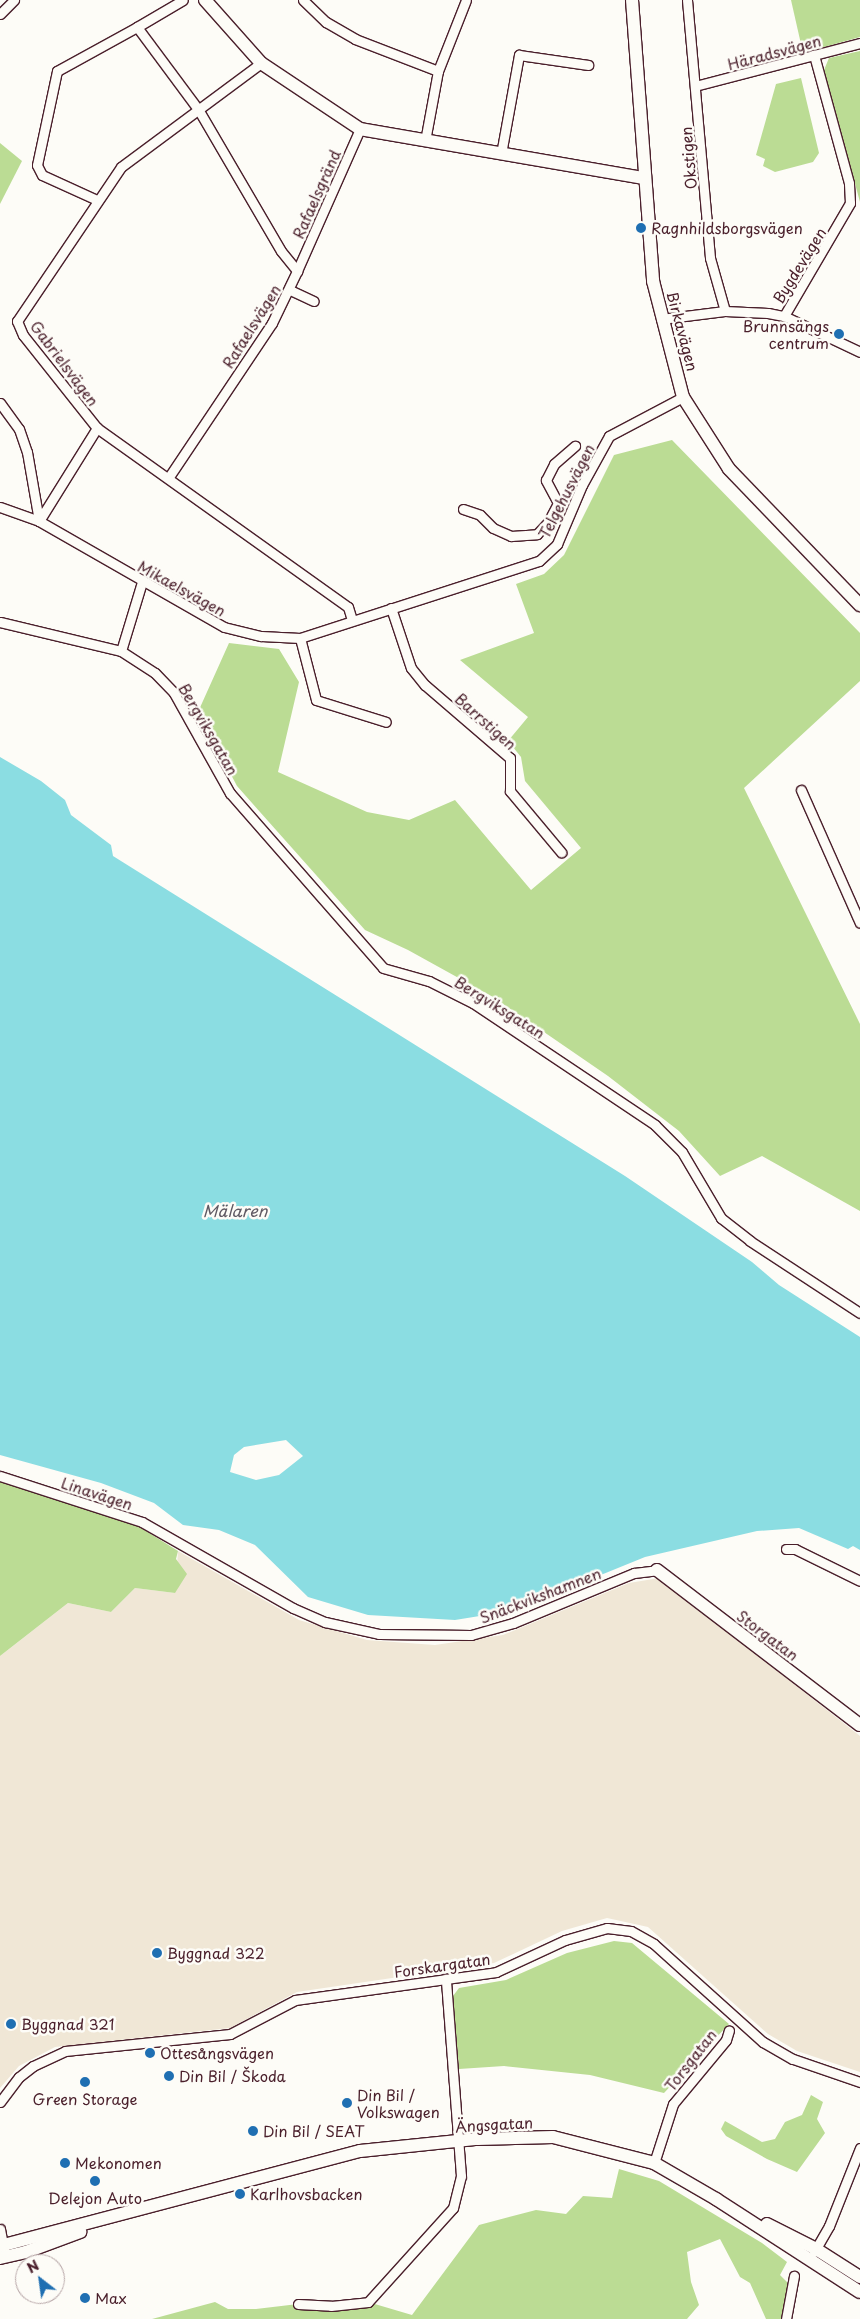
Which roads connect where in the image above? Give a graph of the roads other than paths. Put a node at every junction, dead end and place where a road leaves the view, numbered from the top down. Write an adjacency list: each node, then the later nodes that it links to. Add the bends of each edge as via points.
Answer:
1 (14, 0): 8 (street)
2 (183, 0): 9 (street)
3 (205, 0): 12 (street)
4 (303, 0): 14 (street, via 326,22 355,39)
5 (466, 0): 14 (street)
6 (632, 0): 20 (street, Birkavägen)
7 (687, 0): 15 (street, Okstigen)
8 (0, 14)
9 (137, 27): 16 (street); 21 (street, via 57,71 37,165 42,175)
10 (860, 44): 11 (street, Häradsvägen)
11 (814, 55): 15 (street, Häradsvägen); 26 (street, Bygdevägen, via 849,183 850,203)
12 (261, 63): 16 (street, Gabrielsvägen); 17 (street)
13 (588, 65): 19 (street, via 519,55)
14 (438, 72): 18 (street)
15 (695, 86): 25 (street, Okstigen, via 710,258)
16 (198, 109): 21 (street, Gabrielsvägen, via 121,166); 22 (street, via 276,242)
17 (360, 129): 18 (street); 22 (street, Rafaelsgränd)
18 (425, 141): 19 (street)
19 (501, 154): 20 (street)
20 (644, 178): 27 (street, Birkavägen, via 653,281)
21 (97, 200): 31 (street, Gabrielsvägen, via 17,321 22,335)
22 (297, 271): 23 (street, Rafaelsvägen)
23 (290, 290): 24 (street); 33 (street, Rafaelsvägen, via 272,323)
24 (314, 301)
25 (725, 311): 26 (street); 27 (street)
26 (784, 316): 28 (street)
27 (661, 318): 29 (street, Birkavägen)
28 (860, 352)
29 (683, 397): 38 (street, Birkavägen, via 729,469); 39 (street, Telgehusvägen, via 609,436 582,485 557,544 539,561)
30 (0, 404): 36 (street, via 18,429 27,452)
31 (97, 428): 33 (street, Gabrielsvägen); 36 (street)
32 (576, 446): 35 (street, via 554,464 546,480 558,503 537,534 511,536 493,528 480,514)
33 (169, 477): 40 (street, Gabrielsvägen, via 348,607)
34 (0, 507): 36 (street, Mikaelsvägen)
35 (464, 509)
36 (38, 521): 37 (street, Mikaelsvägen)
37 (142, 582): 42 (street, Mikaelsvägen, via 224,627 261,636); 43 (street)
38 (860, 605)
39 (391, 608): 40 (street, Telgehusvägen); 46 (street, Barrstigen, via 411,668 425,685 510,758 510,791)
40 (352, 620): 42 (street, Mikaelsvägen)
41 (0, 622): 43 (street, Bergviksgatan)
42 (300, 638): 44 (street, via 316,700)
43 (121, 651): 48 (street, Bergviksgatan, via 155,673 172,690 230,792 383,968 429,981 473,1003 655,1125 682,1152 721,1218)
44 (386, 722)
45 (801, 790): 47 (street)
46 (561, 852)
47 (860, 923)
48 (860, 1314)
49 (0, 1476): 50 (street, Linavägen, via 142,1522)
50 (181, 1546): 52 (street, Snäckvikshamnen, via 270,1596 325,1622 378,1634 431,1637 470,1635 513,1624 634,1573)
51 (786, 1549): 53 (street, via 795,1549)
52 (657, 1570): 54 (street, Storgatan)
53 (860, 1582)
54 (860, 1726)
55 (446, 1979): 57 (street, Forskargatan, via 496,1972 592,1930 631,1931 654,1944 763,2042 793,2059); 58 (street, Forskargatan, via 295,2000 241,2030 217,2037 65,2051 26,2071); 59 (street)
56 (729, 2030): 61 (street, Torsgatan, via 726,2040 674,2104)
57 (860, 2082)
58 (0, 2102)
59 (456, 2142): 61 (street, Ängsgatan, via 553,2137); 63 (street, Ängsgatan, via 360,2151 148,2207); 68 (street, via 461,2176 453,2208 368,2302 331,2306)
60 (860, 2148): 64 (street)
61 (654, 2163): 64 (street, Ängsgatan)
62 (0, 2229): 63 (street)
63 (2, 2251)
64 (812, 2254): 66 (street, Ängsgatan); 67 (street, Ängsgatan)
65 (794, 2276): 69 (street)
66 (860, 2277)
67 (860, 2292)
68 (298, 2304)
69 (786, 2319)

